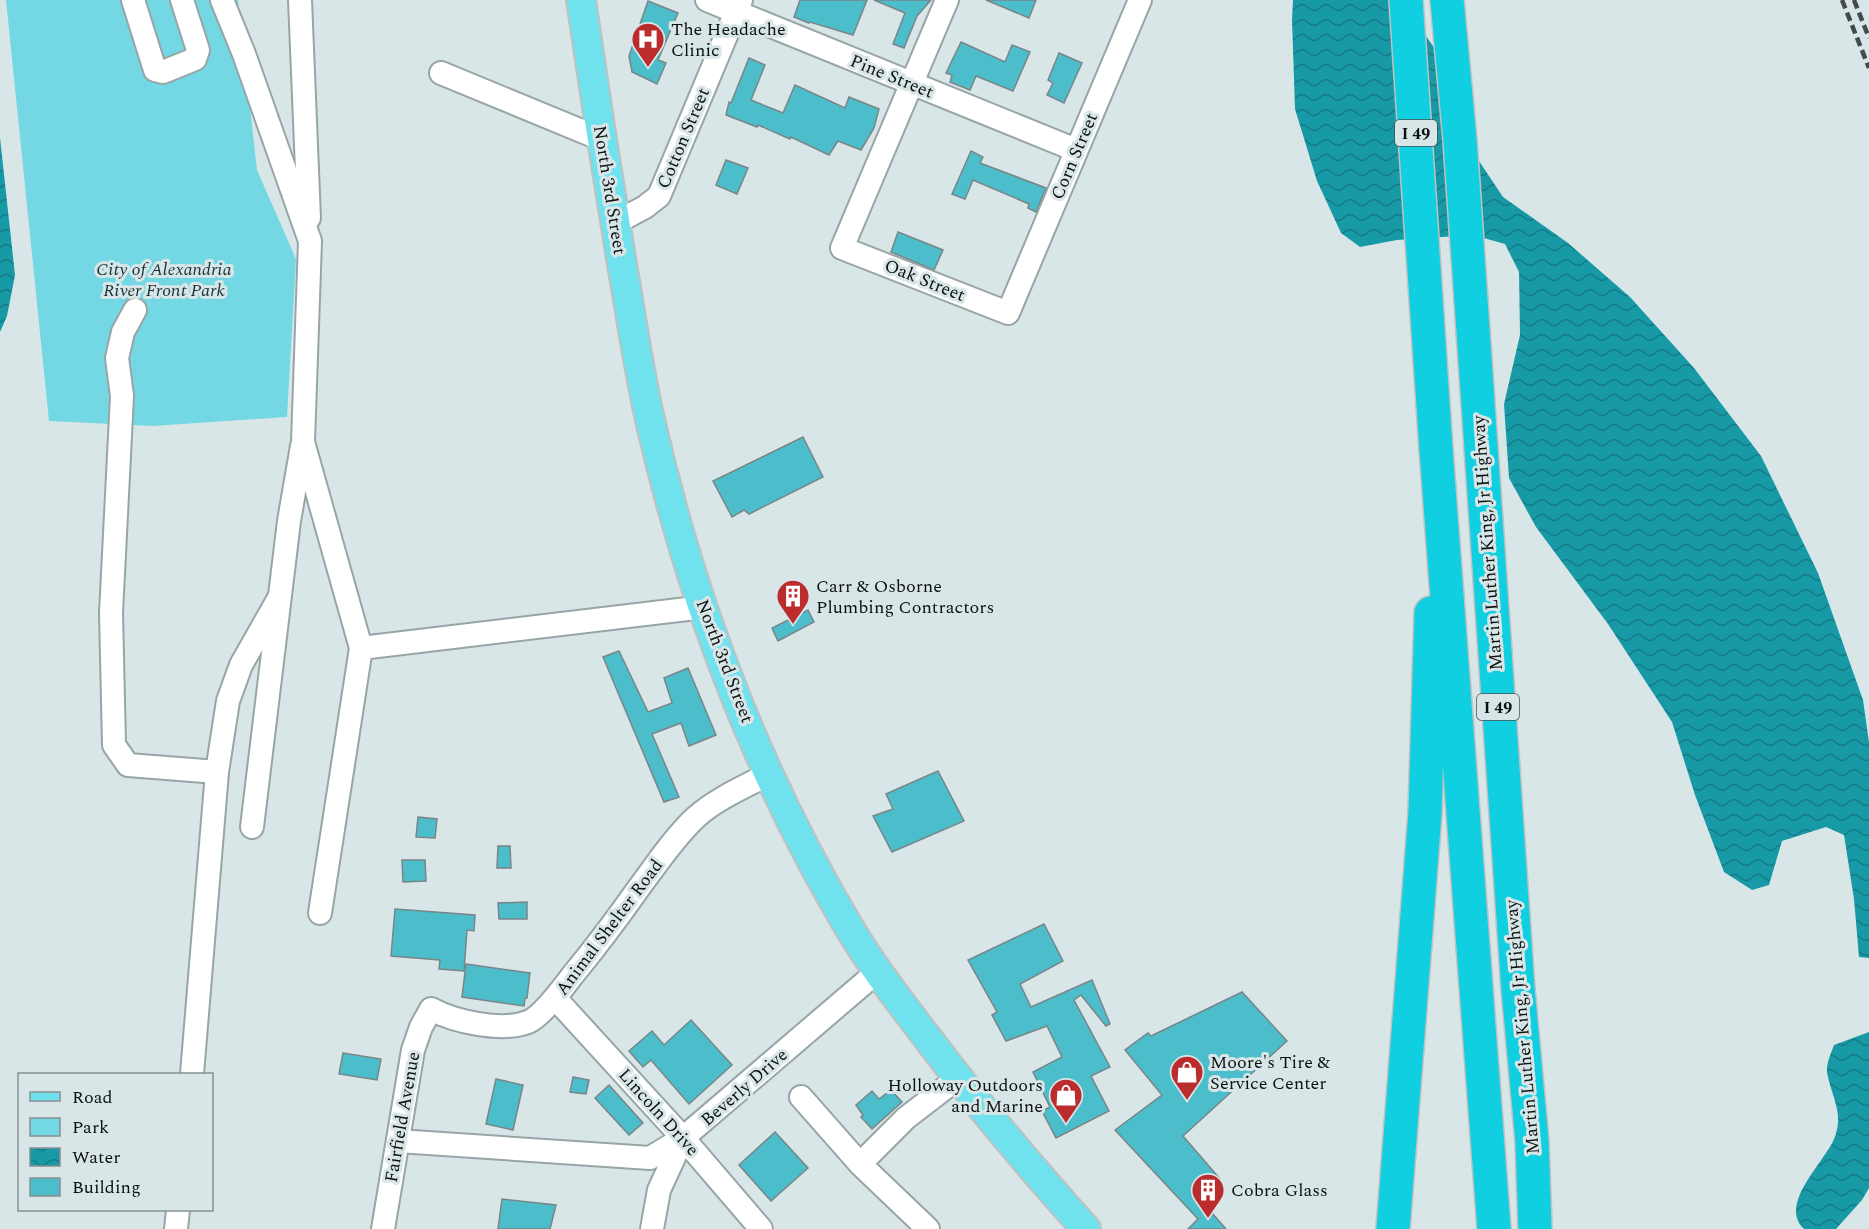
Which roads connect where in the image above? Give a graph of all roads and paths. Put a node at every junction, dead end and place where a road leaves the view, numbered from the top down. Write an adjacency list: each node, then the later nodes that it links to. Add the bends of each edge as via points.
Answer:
1 (133, 0): 2 (street, via 155,70 163,72 195,59 198,50)
2 (182, 0)
3 (222, 0): 19 (street)
4 (300, 0): 19 (street)
5 (581, 0): 15 (main road, North 3rd Street)
6 (707, 0): 12 (street, Pine Street)
7 (947, 0): 14 (street)
8 (1140, 0): 17 (street, Corn Street)
9 (1406, 0): 23 (highway, I 49)
10 (1447, 0): 16 (highway, Martin Luther King, Jr Highway / I 49)
11 (1459, 0): 16 (highway)
12 (739, 6): 14 (street, Pine Street); 18 (street, Cotton Street, via 659,196)
13 (441, 73): 15 (street)
14 (910, 84): 17 (street, Pine Street); 21 (street, Oak Street, via 842,248)
15 (601, 139): 18 (main road, North 3rd Street)
16 (1460, 140): 38 (highway, Martin Luther King, Jr Highway / I 49, via 1518,989)
17 (1076, 150): 21 (street, Corn Street)
18 (615, 223): 25 (main road, North 3rd Street, via 650,423)
19 (310, 241): 22 (street)
20 (135, 310): 27 (street, via 123,332 117,358 122,396 111,612 114,745 128,765)
21 (1008, 313)
22 (303, 442): 24 (street); 26 (street)
23 (1436, 450): 48 (highway, via 1425,813); 49 (highway, I 49)
24 (279, 598): 27 (street, via 241,665 228,701); 29 (street)
25 (704, 607): 26 (street); 28 (main road, North 3rd Street)
26 (361, 648): 30 (street)
27 (217, 772): 34 (street)
28 (769, 774): 31 (main road, North 3rd Street, via 808,856); 32 (street, Animal Shelter Road, via 695,818)
29 (252, 828)
30 (320, 913)
31 (877, 972): 35 (main road, North 3rd Street); 37 (street, Beverly Drive)
32 (555, 998): 33 (street, Animal Shelter Road, via 529,1022 502,1025 468,1023); 37 (street, Lincoln Drive)
33 (431, 1009): 39 (street, Fairfield Avenue, via 413,1050)
34 (192, 1073)
35 (958, 1078): 40 (street, via 906,1118); 47 (main road, North 3rd Street)
36 (801, 1097): 40 (street)
37 (683, 1138): 39 (street, via 650,1158); 44 (street, Beverly Drive, via 659,1190); 45 (street, Lincoln Drive)
38 (1532, 1141): 50 (highway, Martin Luther King, Jr Highway / I 49); 51 (highway)
39 (398, 1142): 43 (street, Fairfield Avenue)
40 (860, 1164): 46 (street)
41 (178, 1211): 42 (street)
42 (176, 1229)
43 (383, 1229)
44 (652, 1229)
45 (761, 1229)
46 (928, 1229)
47 (1086, 1229)
48 (1393, 1229)
49 (1494, 1229)
50 (1535, 1229)
51 (1545, 1229)

